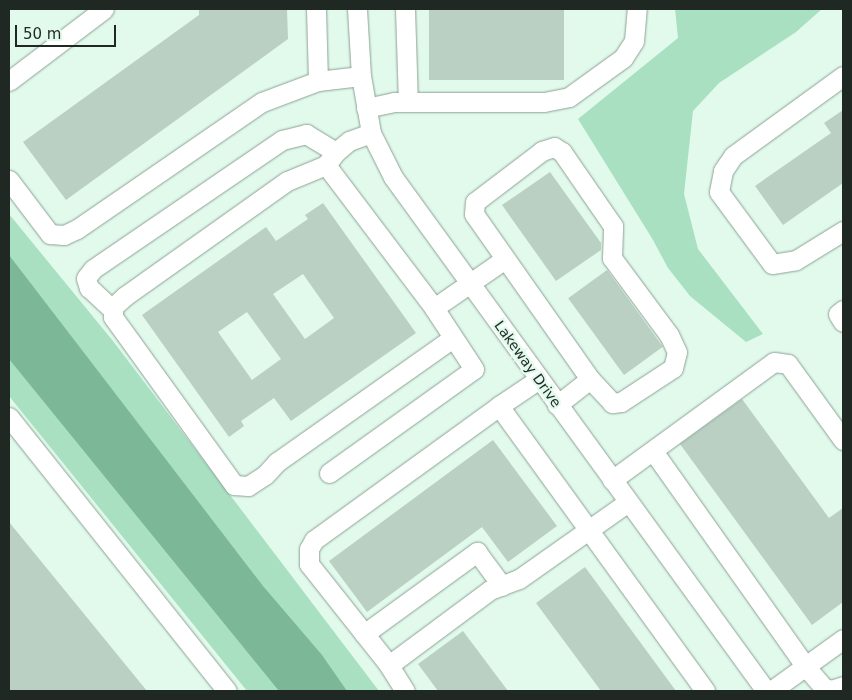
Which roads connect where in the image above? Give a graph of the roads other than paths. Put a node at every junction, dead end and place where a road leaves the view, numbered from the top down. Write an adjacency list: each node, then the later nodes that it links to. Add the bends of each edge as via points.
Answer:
1 (104, 9): 8 (street)
2 (316, 9): 9 (street)
3 (357, 9): 6 (street, Lakeway Drive)
4 (405, 9): 10 (street)
5 (637, 9): 10 (street, via 634,41 623,58 569,97 544,102)
6 (361, 76): 9 (street); 11 (street, Lakeway Drive)
7 (843, 76): 15 (street, via 733,156 723,172 719,192 772,264 796,260)
8 (9, 81)
9 (318, 81): 14 (street, via 262,102 78,229 64,235 50,234)
10 (408, 102): 11 (street)
11 (366, 108): 12 (street, Lakeway Drive)
12 (371, 133): 13 (street, via 349,141); 17 (street, Lakeway Drive, via 393,177)
13 (331, 158): 18 (street); 19 (street, via 287,181 125,296); 19 (street, via 306,134 282,140 93,269 86,278 89,288)
14 (9, 180)
15 (843, 231)
16 (505, 259): 17 (street); 24 (street); 24 (street, via 474,214 475,202 542,151 554,147 562,152 613,226 612,258 669,335 677,352 673,368 621,402 612,404)
17 (470, 285): 18 (street); 23 (street, Lakeway Drive)
18 (434, 308): 22 (street)
19 (113, 310): 22 (street, via 113,317 234,485 248,486 266,476 277,462)
20 (843, 310): 21 (street, via 838,314)
21 (843, 322)
22 (454, 338): 30 (street, via 474,369)
23 (539, 379): 25 (street, Lakeway Drive); 26 (street)
24 (590, 379): 25 (street)
25 (557, 405): 31 (street, Lakeway Drive)
26 (499, 406): 33 (street); 35 (street, via 314,540 309,550 309,564)
27 (9, 417): 40 (street)
28 (843, 440): 29 (street, via 788,364 774,362)
29 (653, 451): 31 (street); 38 (street)
30 (329, 473)
31 (612, 480): 32 (street, Lakeway Drive)
32 (628, 502): 33 (street); 43 (street, Lakeway Drive)
33 (589, 531): 34 (street, via 519,579); 42 (street)
34 (502, 586): 35 (street, via 477,552); 37 (street, via 490,590)
35 (364, 634): 37 (street)
36 (843, 639): 38 (street)
37 (389, 665): 41 (street)
38 (805, 666): 39 (street, via 824,688 831,690); 44 (street)
39 (843, 686)
40 (227, 691)
41 (405, 691)
42 (705, 691)
43 (766, 691)
44 (771, 691)

